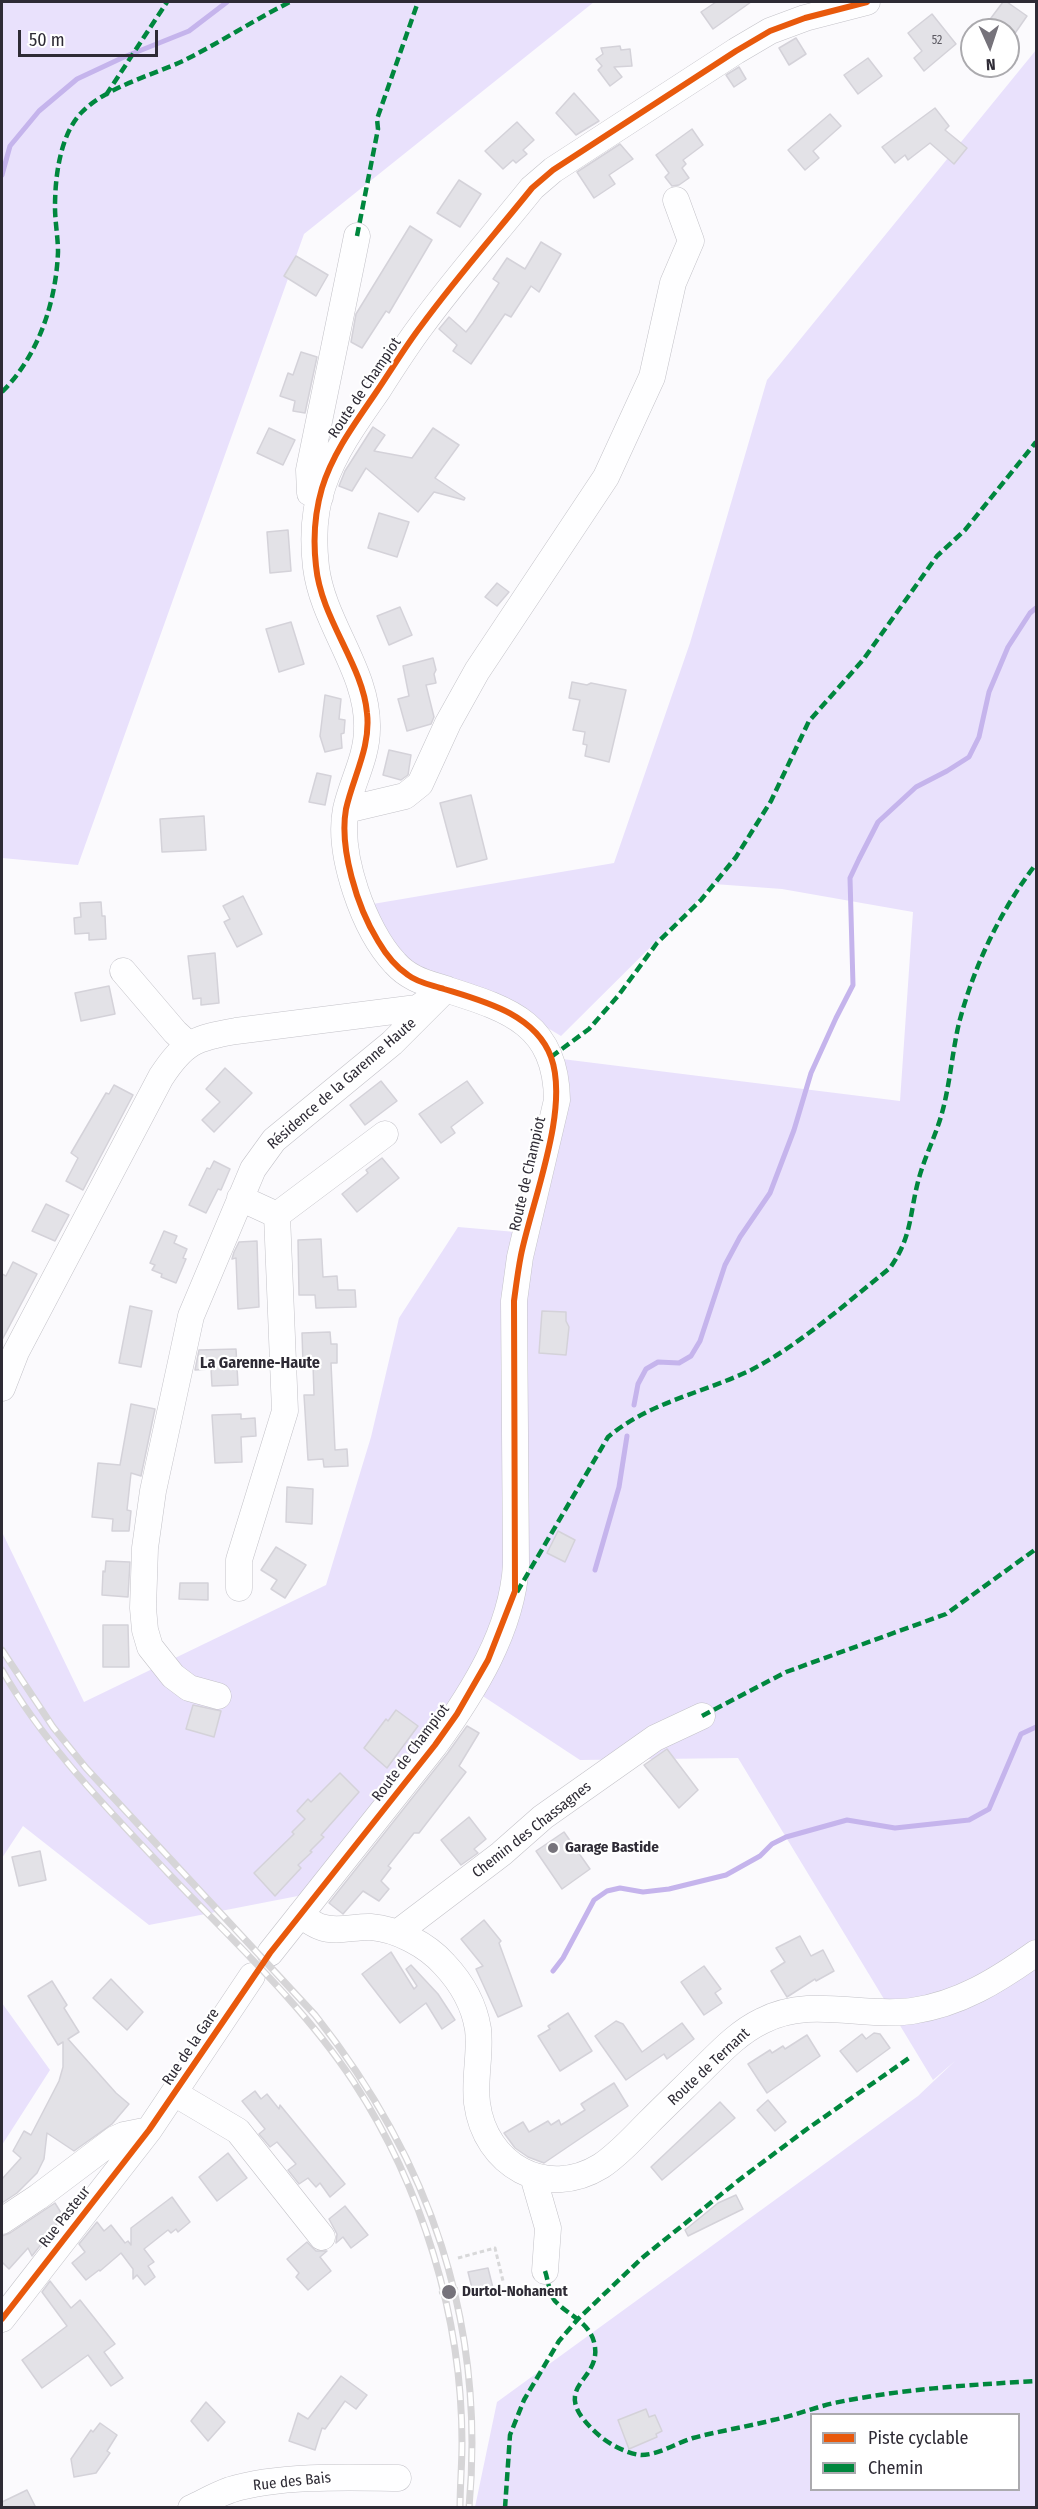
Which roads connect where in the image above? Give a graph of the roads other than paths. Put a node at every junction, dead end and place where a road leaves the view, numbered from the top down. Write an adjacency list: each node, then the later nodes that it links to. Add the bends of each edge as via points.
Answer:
1 (867, 2): 4 (street, Route de Champiot, via 804,18 736,51 539,182 421,326 340,446)
2 (676, 200): 5 (street, via 691,242 673,283 652,377 606,477 477,671 420,784 405,796)
3 (357, 236): 4 (street, Route de Champiot, via 309,470 310,493)
4 (320, 497): 5 (street, Route de Champiot, via 315,529 321,593 357,677 368,714 363,755)
5 (346, 810): 7 (street, Route de Champiot, via 352,879 378,941 407,975)
6 (123, 971): 8 (street)
7 (446, 989): 8 (street, Résidence de la Garenne Haute, via 417,1008 236,1030); 10 (street, Résidence de la Garenne Haute, via 392,1043 274,1140 253,1169); 16 (street, Route de Champiot, via 520,1019 544,1045 557,1080 552,1131 520,1257 514,1301 514,1591 488,1660 457,1714)
8 (188, 1044): 12 (street, Résidence de la Garenne Haute, via 161,1077 16,1352)
9 (385, 1134): 11 (street)
10 (240, 1198): 11 (street); 14 (street, Résidence de la Garenne Haute, via 191,1316 153,1491 145,1560 143,1608 150,1647 173,1676 189,1688)
11 (277, 1215): 13 (street, via 285,1411 239,1560)
12 (2, 1388)
13 (239, 1588)
14 (218, 1696)
15 (702, 1716): 17 (street, Chemin des Chassagnes, via 654,1738 543,1817)
16 (300, 1915): 17 (street, via 325,1928 373,1927); 18 (street)
17 (397, 1933): 23 (street, via 438,1957 462,1988 478,2029 477,2103 481,2122 503,2158)
18 (270, 1953)
19 (1036, 1953): 23 (street, Route de Ternant, via 976,1992 927,2008 894,2012 802,2008 760,2021 716,2056 616,2156 574,2177)
20 (252, 1977): 21 (street, Rue de la Gare)
21 (174, 2093): 22 (street, Rue de la Gare); 25 (street, via 238,2131)
22 (149, 2130): 24 (street, via 116,2139); 27 (street, Rue Pasteur)
23 (533, 2176): 26 (street, via 548,2228)
24 (2, 2220)
25 (322, 2237)
26 (545, 2271)
27 (2, 2319)
28 (398, 2478): 29 (street, Rue des Bais, via 278,2481 231,2490)
29 (191, 2508)

